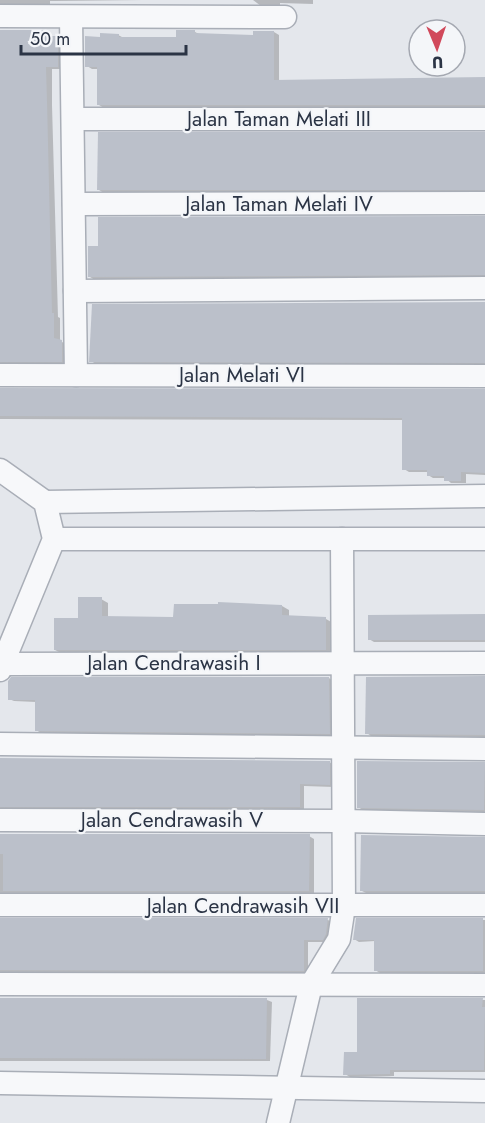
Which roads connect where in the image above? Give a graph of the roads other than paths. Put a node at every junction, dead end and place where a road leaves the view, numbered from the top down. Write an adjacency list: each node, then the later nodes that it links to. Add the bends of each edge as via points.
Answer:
1 (0, 16): 2 (street)
2 (71, 16): 3 (street); 4 (street)
3 (285, 17)
4 (73, 119): 5 (street, Jalan Taman Melati III); 7 (street)
5 (485, 119)
6 (485, 203): 7 (street, Jalan Taman Melati IV)
7 (74, 204): 9 (street)
8 (485, 288): 9 (street)
9 (75, 291): 11 (street)
10 (0, 375): 11 (street, Jalan Melati VI)
11 (76, 375): 12 (street, Jalan Melati VI)
12 (485, 376)
13 (0, 470): 15 (street)
14 (485, 496): 15 (street)
15 (45, 502): 16 (street)
16 (54, 539): 17 (street); 21 (street)
17 (342, 539): 18 (street); 19 (street)
18 (485, 539)
19 (344, 662): 20 (street, Jalan Cendrawasih I); 21 (street, Jalan Cendrawasih I); 23 (street)
20 (485, 663)
21 (2, 667)
22 (0, 744): 23 (street)
23 (344, 748): 24 (street); 26 (street)
24 (485, 749)
25 (0, 820): 26 (street, Jalan Cendrawasih V)
26 (343, 821): 27 (street, Jalan Cendrawasih V); 30 (street)
27 (485, 824)
28 (0, 905): 30 (street, Jalan Cendrawasih VII)
29 (485, 905): 30 (street, Jalan Cendrawasih VII)
30 (344, 906): 32 (street, via 339,939)
31 (0, 984): 32 (street)
32 (311, 985): 33 (street); 35 (street)
33 (485, 985)
34 (0, 1083): 35 (street)
35 (288, 1088): 36 (street); 37 (street)
36 (485, 1091)
37 (278, 1123): 38 (street)
38 (285, 1123)

